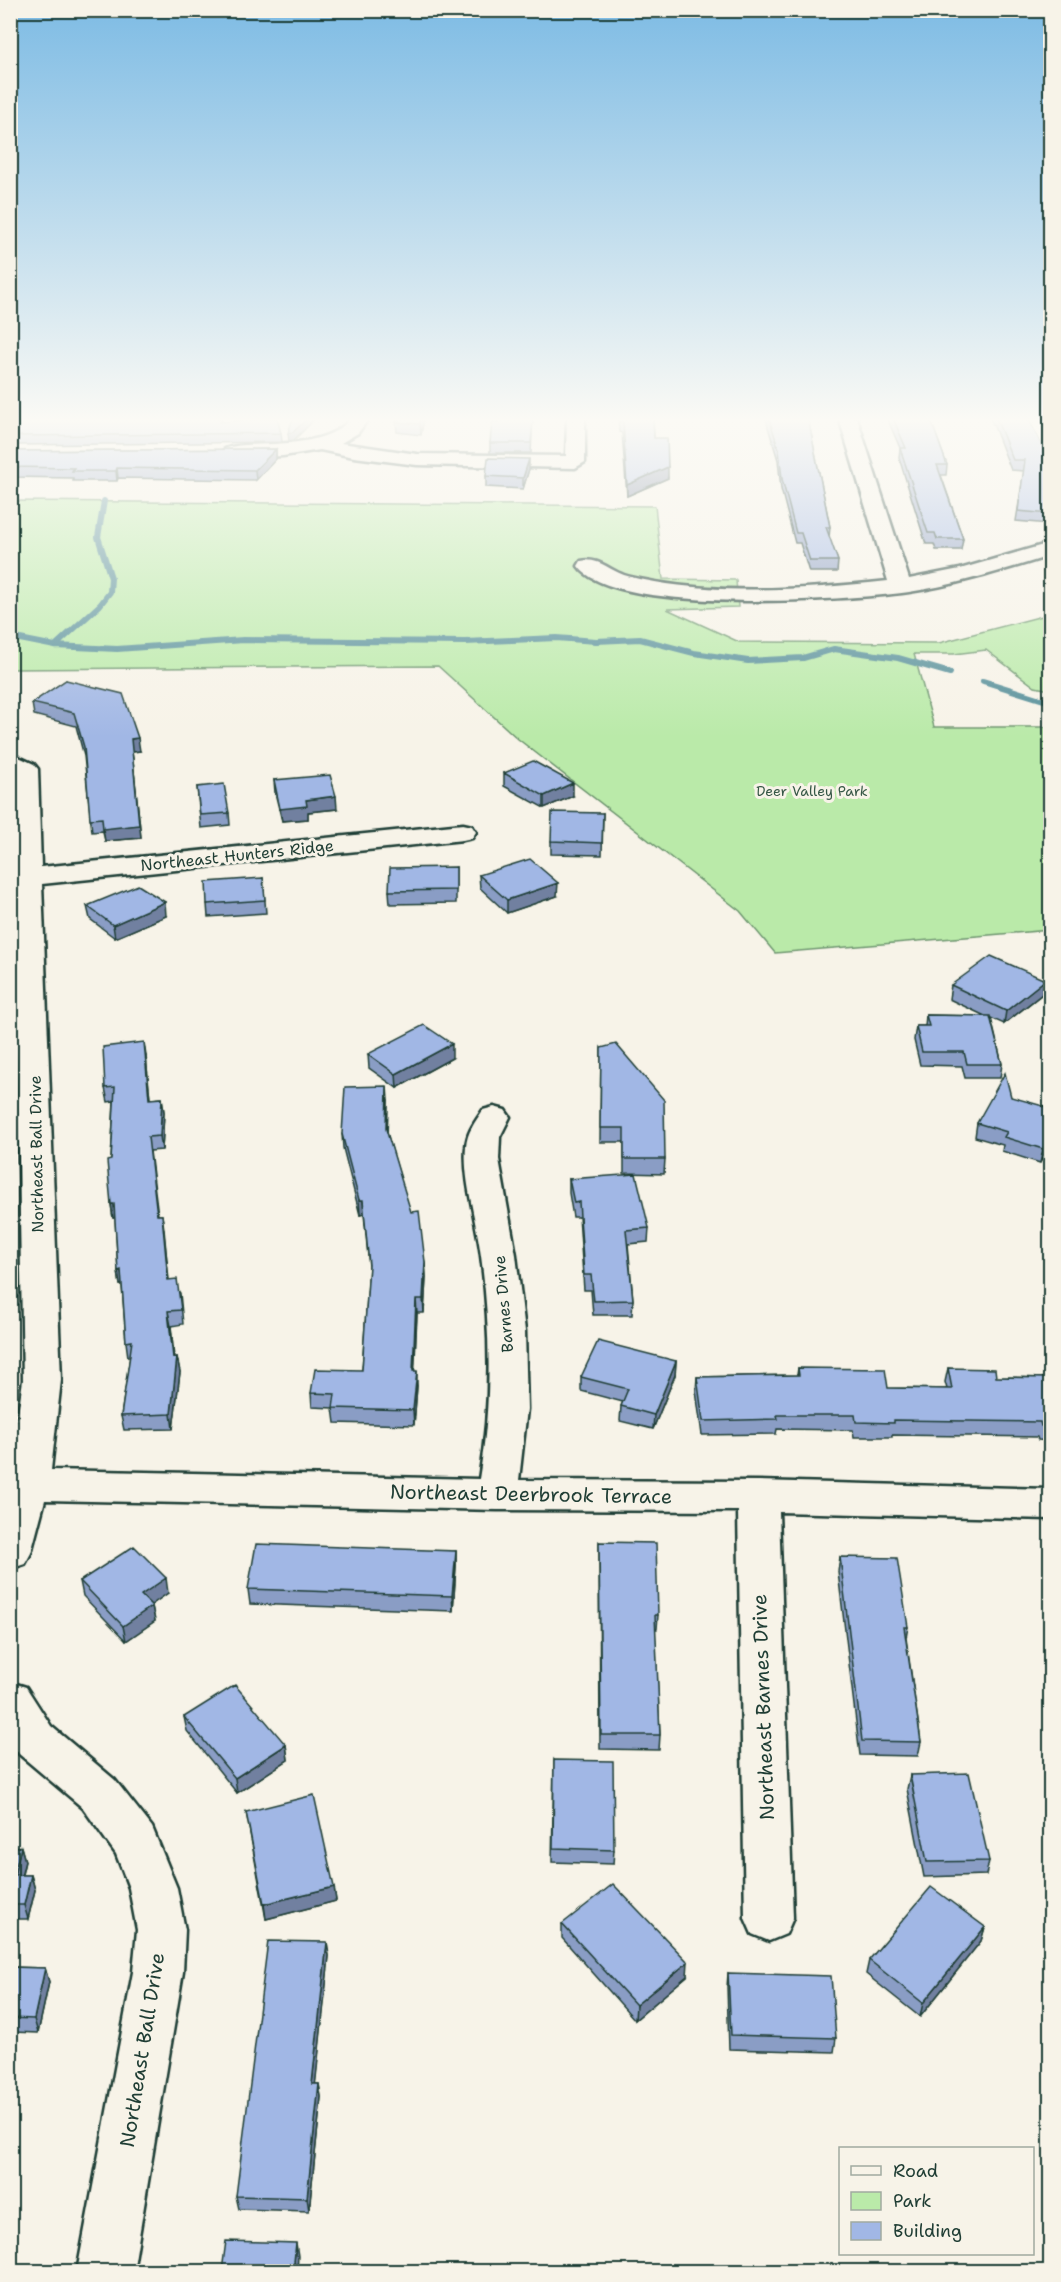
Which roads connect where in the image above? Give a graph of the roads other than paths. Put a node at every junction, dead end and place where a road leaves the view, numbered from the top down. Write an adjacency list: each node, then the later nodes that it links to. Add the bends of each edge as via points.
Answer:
1 (881, 524): 4 (street)
2 (1050, 549): 4 (street, via 939,580)
3 (589, 566): 4 (street, via 613,580 718,593 855,593)
4 (900, 586)
5 (10, 759): 7 (street, Northeast Ball Drive, via 25,769)
6 (463, 832): 7 (street, Northeast Hunters Ridge)
7 (20, 878): 9 (street, Northeast Ball Drive, via 42,1380)
8 (494, 1117): 10 (street, Barnes Drive, via 486,1127 481,1150 503,1275 508,1332 508,1411)
9 (20, 1484): 10 (street, Northeast Deerbrook Terrace); 13 (street, Northeast Ball Drive)
10 (497, 1495): 11 (street, Northeast Deerbrook Terrace)
11 (758, 1496): 12 (street, Northeast Deerbrook Terrace); 15 (street, Northeast Barnes Drive)
12 (1050, 1504)
13 (10, 1553)
14 (10, 1700): 16 (street, Northeast Ball Drive, via 35,1740 99,1794 135,1842 153,1888 161,1930 158,1972)
15 (769, 1918)
16 (105, 2271)

